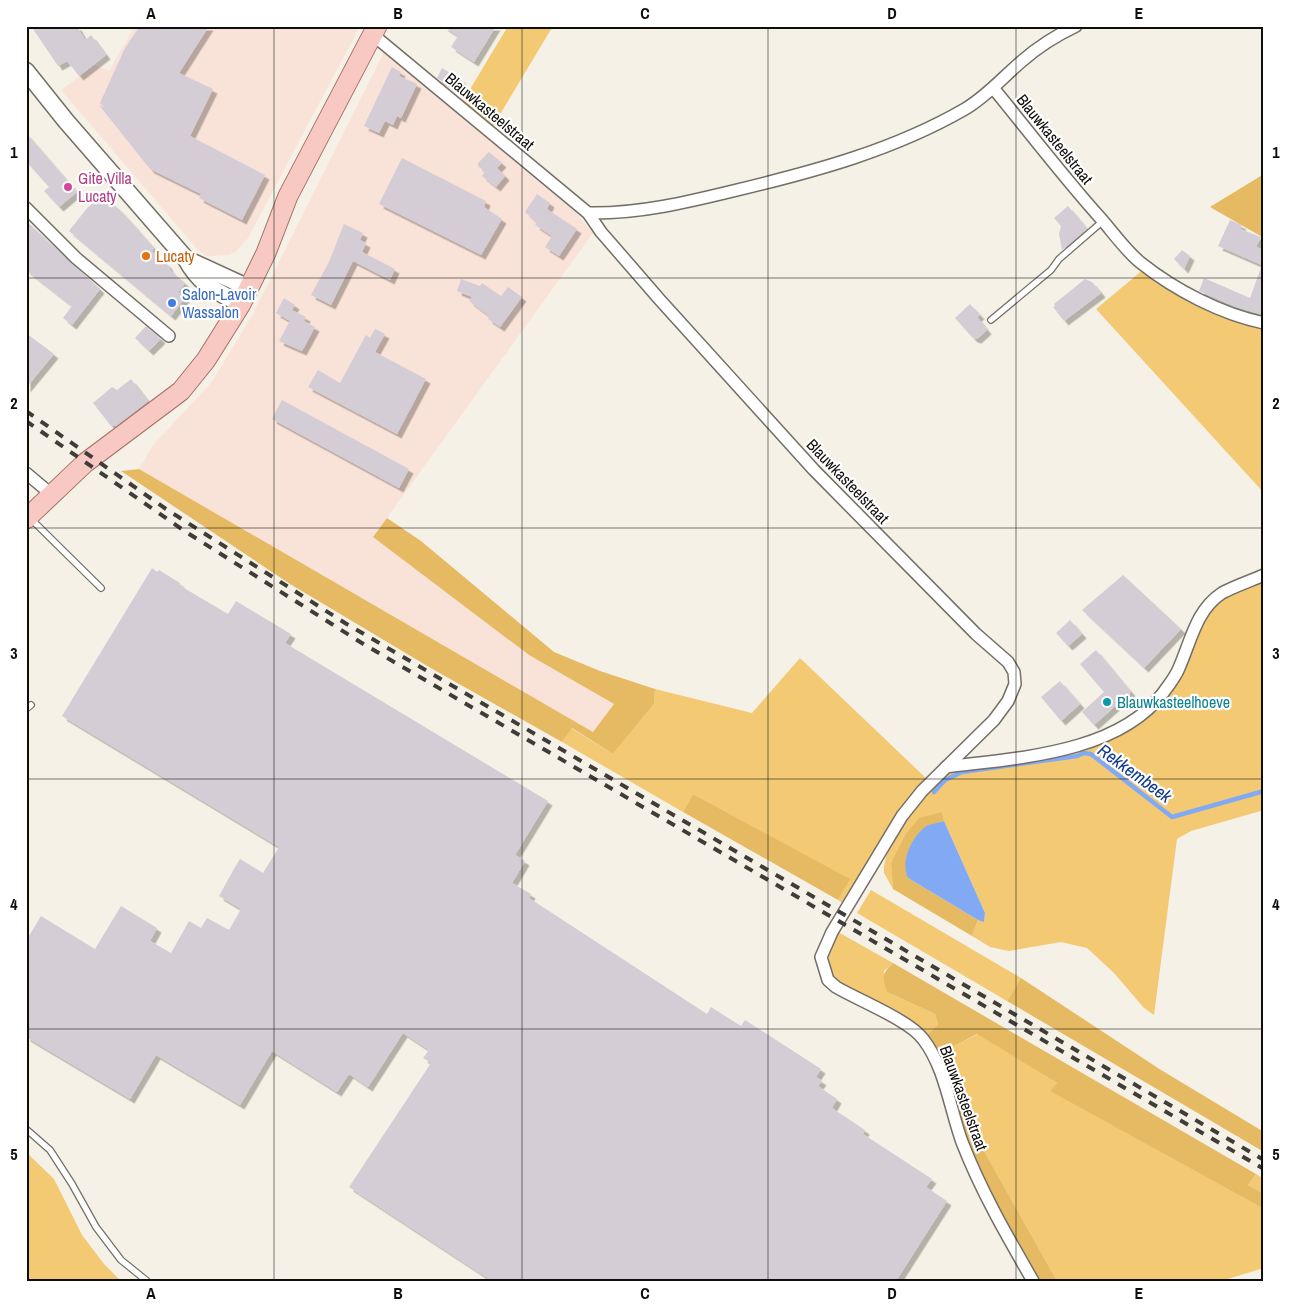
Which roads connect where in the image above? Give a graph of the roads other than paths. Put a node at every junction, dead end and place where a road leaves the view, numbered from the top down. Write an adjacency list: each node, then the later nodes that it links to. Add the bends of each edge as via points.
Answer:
1 (1076, 26): 4 (street, Blauwkasteelstraat, via 1045,43)
2 (375, 30): 6 (street, Blauwkasteelstraat); 8 (main road, via 288,196 274,235)
3 (26, 71): 8 (main road, via 186,259 194,274 204,284)
4 (994, 89): 6 (street, Blauwkasteelstraat, via 932,127 860,157 664,206 620,214); 7 (street, Blauwkasteelstraat)
5 (26, 208): 11 (street, via 76,258)
6 (588, 213): 17 (street, Blauwkasteelstraat, via 660,300 814,470 1008,662 1014,672 1015,684 1008,701 994,720)
7 (1103, 221): 9 (lane); 10 (street, Blauwkasteelstraat, via 1140,262 1155,273 1225,310)
8 (245, 296): 13 (main road, via 202,366 181,391 92,458)
9 (991, 320)
10 (1264, 323)
11 (169, 336)
12 (26, 473): 13 (street)
13 (52, 494): 14 (main road)
14 (27, 518): 16 (lane)
15 (1264, 575): 17 (street, via 1222,594 1207,607 1200,616 1179,669 1162,695 1123,726 1071,749)
16 (100, 588)
17 (946, 767): 20 (street, Blauwkasteelstraat, via 902,816 828,938 822,964 828,980 836,987 909,1026 923,1038 938,1067 980,1184)
18 (26, 1129): 19 (lane, via 50,1150 96,1227 121,1260)
19 (146, 1281)
20 (1033, 1281)

